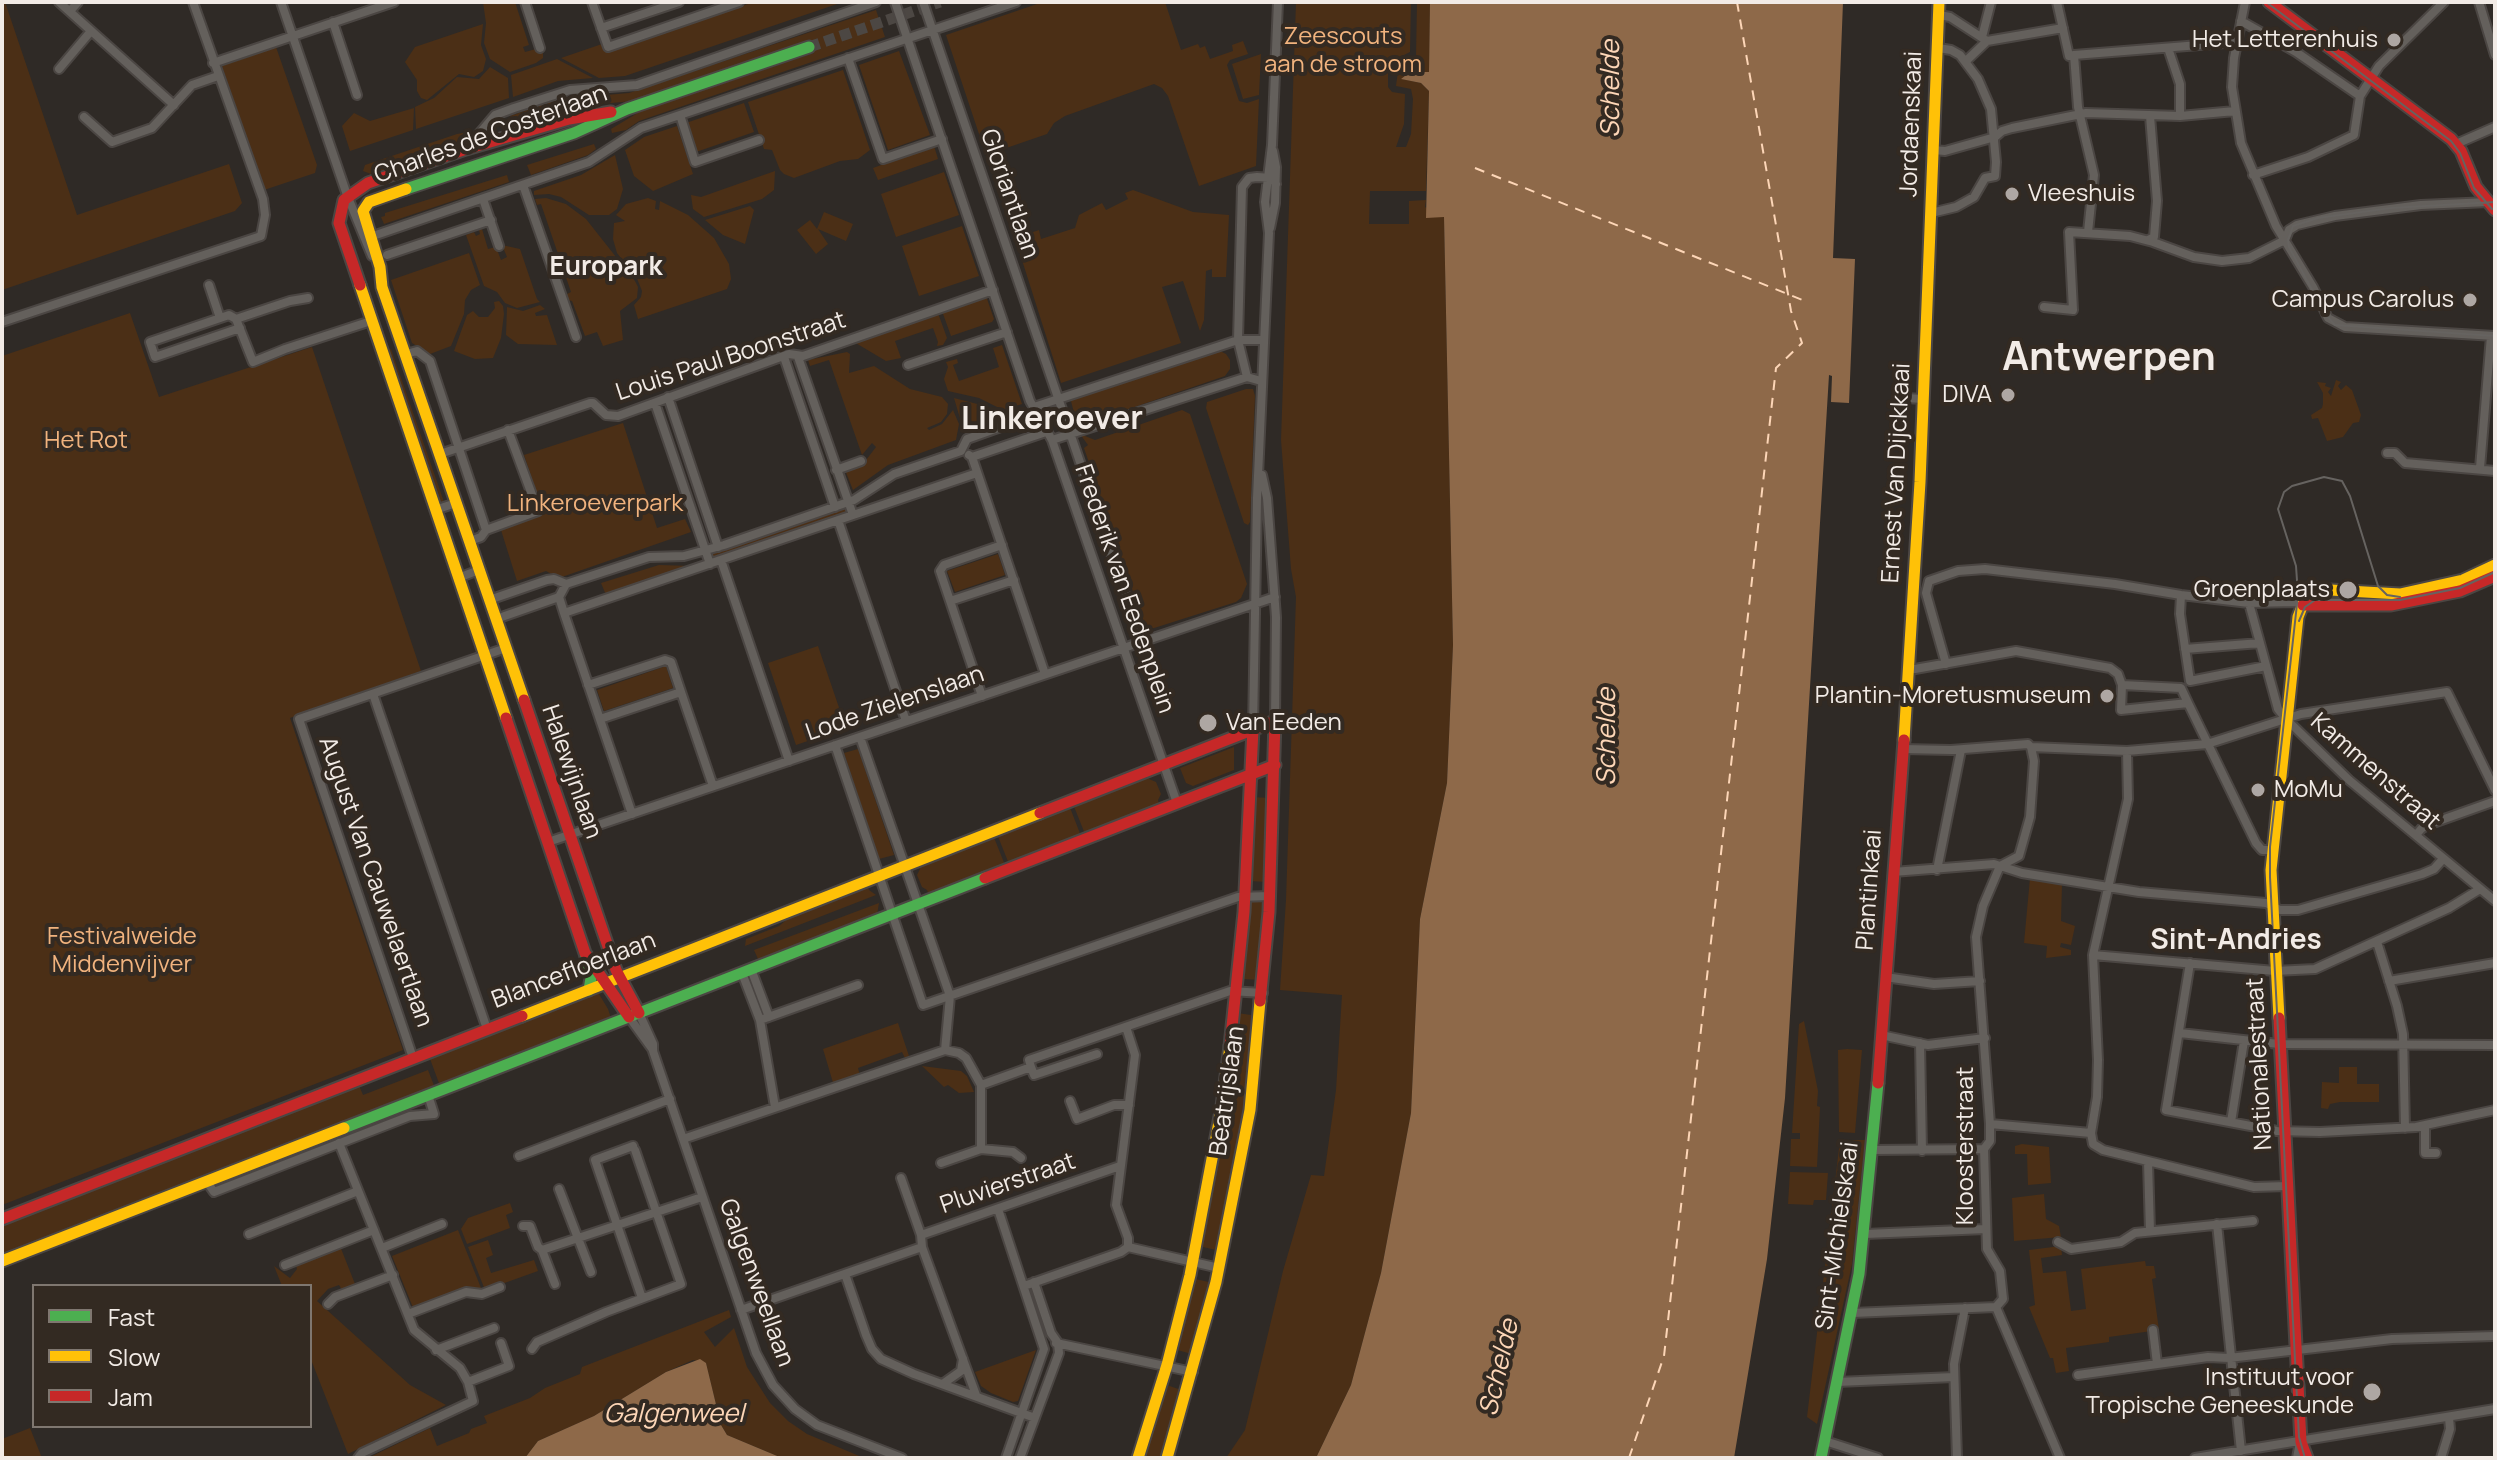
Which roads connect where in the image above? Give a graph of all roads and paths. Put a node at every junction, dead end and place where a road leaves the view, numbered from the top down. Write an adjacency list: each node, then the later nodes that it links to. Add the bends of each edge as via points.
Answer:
1 (59, 2): 23 (street)
2 (78, 2): 23 (street)
3 (193, 2): 42 (street)
4 (292, 2): 21 (street)
5 (394, 2): 25 (street)
6 (525, 2): 35 (street)
7 (592, 2): 26 (street)
8 (679, 2): 26 (street)
9 (739, 2): 26 (street, via 608,47)
10 (876, 2): 62 (street, Charles de Costerlaan, via 637,85 570,90 495,115)
11 (895, 2): 31 (street, Gloriantlaan)
12 (923, 2): 28 (street, Gloriantlaan)
13 (1016, 2): 28 (street)
14 (1278, 2): 61 (street)
15 (1991, 2): 32 (street)
16 (2057, 2): 27 (street)
17 (2245, 2): 24 (street)
18 (2269, 2): 45 (street)
19 (2444, 2): 45 (street)
20 (2479, 2): 38 (street)
21 (282, 4): 30 (street)
22 (1939, 8): 32 (street); 36 (street, Jordaenskaai)
23 (70, 11): 29 (street)
24 (2241, 21): 33 (street); 47 (street)
25 (333, 22): 30 (street); 46 (street)
26 (601, 28)
27 (2063, 28): 32 (street); 39 (street)
28 (932, 30): 31 (street, Charles de Costerlaan); 105 (street, Gloriantlaan)
29 (91, 31): 43 (street); 48 (street)
30 (293, 36): 42 (street); 68 (street)
31 (907, 38): 40 (street, Charles de Costerlaan); 58 (street, Gloriantlaan)
32 (1984, 39): 41 (street)
33 (2237, 42): 37 (street); 50 (street)
34 (809, 47): 49 (street, Charles de Costerlaan)
35 (540, 48)
36 (1938, 48): 41 (street); 63 (street, Jordaenskaai)
37 (2168, 48): 39 (street); 54 (street, via 2180,84)
38 (2495, 55)
39 (2071, 56): 52 (street)
40 (848, 58): 51 (street, Charles de Costerlaan); 58 (street, Gloriantlaan, via 883,159)
41 (1966, 61): 57 (street, via 1986,95)
42 (213, 63): 44 (street)
43 (59, 69)
44 (218, 76): 48 (street, via 192,85); 90 (street, via 263,199 261,236)
45 (2371, 78): 47 (street); 60 (street)
46 (357, 95)
47 (2360, 96): 64 (street, via 2354,135)
48 (174, 105): 55 (street, via 152,128 112,142)
49 (627, 109): 62 (street, Charles de Costerlaan, via 569,119); 70 (street, Charles de Costerlaan, via 574,133)
50 (2235, 111): 54 (street); 64 (street)
51 (680, 115): 59 (street, via 695,162); 67 (street, Charles de Costerlaan, via 641,128 589,162)
52 (2080, 115): 53 (street); 57 (street, via 2002,131); 74 (street, via 2094,175)
53 (2150, 116): 54 (street); 77 (street, via 2157,201 2154,237)
54 (2180, 116)
55 (84, 117)
56 (2495, 127): 60 (street)
57 (1995, 137): 63 (street); 72 (street, via 1995,176 1985,178 1974,197)
58 (942, 139): 85 (street, Gloriantlaan)
59 (759, 140)
60 (2456, 144): 71 (street, via 2474,184)
61 (1272, 145): 65 (street); 66 (street)
62 (466, 149): 68 (street, Charles de Costerlaan, via 368,183)
63 (1933, 150): 72 (street, Jordaenskaai)
64 (2253, 175): 78 (street)
65 (1266, 177): 66 (street); 75 (street); 95 (street, via 1249,178 1242,187)
66 (1276, 184): 75 (street)
67 (523, 185): 69 (street, Charles de Costerlaan); 94 (street)
68 (349, 198): 70 (street, Charles de Costerlaan, via 360,205); 76 (street); 81 (street, Halewijnlaan, via 339,223)
69 (483, 199): 73 (street); 76 (street, Charles de Costerlaan)
70 (369, 202): 76 (street, Charles de Costerlaan, via 363,211)
71 (2493, 204): 78 (street, via 2373,210 2314,220 2289,230)
72 (1931, 213): 80 (street, Jordaenskaai)
73 (491, 220): 79 (street); 82 (street)
74 (2088, 232): 77 (street); 87 (street, via 2069,232 2073,310)
75 (1269, 233): 96 (street)
76 (368, 240): 81 (street, via 351,245); 84 (street, Charles de Costerlaan)
77 (2148, 240): 78 (street, via 2194,257 2235,264)
78 (2285, 240): 93 (street, via 2328,318 2339,326)
79 (499, 246)
80 (1929, 248): 106 (street, Ernest Van Dijckkaai)
81 (348, 254): 89 (street, Halewijnlaan)
82 (387, 255)
83 (209, 285): 88 (street)
84 (382, 287): 97 (street, Halewijnlaan)
85 (993, 290): 92 (street, Gloriantlaan); 99 (street, Louis Paul Boonstraat)
86 (308, 298): 91 (street)
87 (2044, 307)
88 (220, 318): 91 (street, via 229,315); 91 (street, via 150,342 155,357)
89 (371, 321): 91 (street, via 253,362); 129 (street, Halewijnlaan)
90 (2, 322)
91 (238, 324)
92 (1007, 332): 100 (street); 109 (street, Gloriantlaan)
93 (2493, 336): 108 (street)
94 (576, 337)
95 (1238, 340): 96 (street); 101 (street); 105 (street)
96 (1264, 340): 102 (street)
97 (406, 354): 115 (street, via 417,351 430,361); 118 (street, Halewijnlaan)
98 (784, 357): 99 (street, Louis Paul Boonstraat); 103 (street, Louis Paul Boonstraat); 128 (street)
99 (798, 357): 123 (street)
100 (908, 365)
101 (1247, 377): 102 (street); 112 (street, Frederik van Eedenplein)
102 (1261, 381): 121 (street)
103 (668, 397): 107 (street, Louis Paul Boonstraat); 135 (street)
104 (1905, 398): 106 (street)
105 (1057, 399): 109 (street); 112 (street, Frederik van Eedenplein)
106 (1924, 399): 141 (street, Ernest Van Dijckkaai)
107 (655, 403): 110 (street, Louis Paul Boonstraat, via 611,417 590,403); 136 (street)
108 (2491, 407): 122 (street)
109 (1036, 411): 111 (street, Frederik van Eedenplein); 113 (street)
110 (508, 430): 115 (street, Louis Paul Boonstraat); 132 (street, via 538,511)
111 (1046, 432): 114 (street, Frederik van Eedenplein); 119 (street)
112 (1069, 434): 114 (street); 159 (street, Frederik van Eedenplein)
113 (973, 436): 116 (street); 119 (street)
114 (1052, 440): 162 (street, Frederik van Eedenplein)
115 (459, 447): 118 (street, Louis Paul Boonstraat); 132 (street)
116 (961, 451): 119 (street); 126 (street, via 894,474)
117 (2387, 453): 122 (street, via 2405,463)
118 (440, 454): 127 (street, Halewijnlaan)
119 (976, 456): 125 (street)
120 (861, 461): 123 (street)
121 (1260, 466): 150 (street); 154 (street)
122 (2480, 468): 124 (street)
123 (836, 470): 126 (street)
124 (2495, 471)
125 (977, 473): 130 (street); 134 (street)
126 (848, 502): 128 (street); 130 (street)
127 (456, 503): 129 (street); 133 (street, Halewijnlaan)
128 (835, 507): 135 (street)
129 (435, 510): 143 (street, Halewijnlaan)
130 (853, 515): 131 (street)
131 (838, 520): 137 (street); 177 (street)
132 (486, 530): 133 (street)
133 (470, 541): 140 (street, Halewijnlaan)
134 (1002, 545): 144 (street); 153 (street, via 941,568)
135 (718, 547): 136 (street)
136 (705, 551): 138 (street); 146 (street, via 649,557)
137 (721, 560): 138 (street); 187 (street)
138 (710, 564): 157 (street)
139 (2495, 565): 147 (street)
140 (479, 570): 143 (street); 152 (street, Halewijnlaan)
141 (1915, 572): 145 (street); 184 (street, Ernest Van Dijckkaai)
142 (2495, 576): 147 (street, via 2460,591)
143 (458, 578): 164 (street, Halewijnlaan)
144 (1014, 580): 153 (street); 168 (street)
145 (1929, 581): 148 (street, via 1977,569); 165 (street, via 1926,593)
146 (566, 584): 149 (street); 152 (street, via 547,580)
147 (2421, 594): 151 (street)
148 (2181, 595): 155 (street); 163 (street)
149 (559, 597): 157 (street); 158 (street)
150 (1275, 597): 154 (street, Lode Zielenslaan); 178 (street)
151 (2388, 599): 156 (street); 156 (street, Nationalestraat, via 2328,589 2308,591)
152 (489, 600): 158 (street, Halewijnlaan)
153 (950, 601): 173 (street)
154 (1256, 603): 159 (street, Lode Zielenslaan); 179 (street)
155 (2249, 603): 156 (street); 160 (street, Kammenstraat)
156 (2303, 605): 176 (street, Nationalestraat)
157 (564, 613): 169 (street)
158 (496, 619): 161 (street, Halewijnlaan)
159 (1141, 641): 162 (street, Lode Zielenslaan)
160 (2260, 643): 163 (street); 166 (street, Kammenstraat)
161 (506, 648): 164 (street); 196 (street, Halewijnlaan)
162 (1122, 648): 168 (street, Lode Zielenslaan); 188 (street, Frederik van Eedenplein)
163 (2185, 649): 166 (street, via 2190,681)
164 (485, 656): 172 (street); 198 (street, Halewijnlaan)
165 (1946, 664): 167 (street); 170 (street, via 2016,651 2110,668)
166 (2266, 666): 176 (street, Kammenstraat)
167 (1915, 669)
168 (1045, 674): 173 (street, Lode Zielenslaan)
169 (588, 685): 171 (street, via 668,660); 175 (street)
170 (2122, 685): 174 (street, via 2181,688); 174 (street, via 2121,710)
171 (681, 692): 175 (street); 191 (street)
172 (373, 694): 233 (street); 244 (street, August Van Cauwelaertlaan, via 299,719)
173 (982, 696): 177 (street, Lode Zielenslaan)
174 (2188, 703): 181 (street)
175 (600, 719): 195 (street)
176 (2286, 719): 181 (street); 192 (street, via 2447,692); 197 (street, Kammenstraat); 199 (street, Nationalestraat)
177 (906, 721): 180 (street, Lode Zielenslaan)
178 (1275, 721): 179 (street, Blancefloerlaan); 189 (street, Beatrijslaan)
179 (1253, 729): 188 (street, Blancefloerlaan); 190 (street, Beatrijslaan)
180 (860, 737): 182 (street, Lode Zielenslaan); 201 (street)
181 (2207, 744): 186 (street); 199 (street, via 2257,846)
182 (835, 745): 187 (street, Lode Zielenslaan); 205 (street)
183 (2031, 747): 185 (street); 186 (street); 202 (street, Kloosterstraat, via 2030,817 2019,856)
184 (1903, 749): 185 (street); 204 (street, Plantinkaai)
185 (1961, 750): 203 (street)
186 (2127, 751): 206 (street, via 2128,799)
187 (789, 761): 191 (street, Lode Zielenslaan)
188 (1163, 765): 194 (street); 201 (street, Blancefloerlaan)
189 (1275, 765): 190 (street); 209 (street, Beatrijslaan)
190 (1249, 775): 194 (street); 208 (street, Beatrijslaan)
191 (713, 786): 195 (street, Lode Zielenslaan)
192 (2495, 790)
193 (2495, 801): 197 (street, via 2445,818)
194 (1177, 803): 211 (street)
195 (632, 814): 196 (street, Lode Zielenslaan)
196 (570, 835): 198 (street, Lode Zielenslaan); 222 (street, Halewijnlaan)
197 (2416, 835): 200 (street, Kammenstraat)
198 (548, 842): 215 (street, Halewijnlaan)
199 (2272, 850): 212 (street, Nationalestraat)
200 (2443, 859): 207 (street, Kammenstraat); 212 (street, via 2422,874 2298,910)
201 (903, 865): 205 (street, Blancefloerlaan); 211 (street)
202 (2000, 866): 203 (street); 206 (street); 223 (street, Kloosterstraat, via 1976,937)
203 (1937, 870): 204 (street)
204 (1893, 872): 221 (street, Plantinkaai)
205 (880, 875): 213 (street); 222 (street, Blancefloerlaan)
206 (2110, 887): 212 (street); 216 (street)
207 (2480, 889): 210 (street, Kammenstraat); 214 (street)
208 (1245, 895): 209 (street); 227 (street, Beatrijslaan); 229 (street)
209 (1270, 896): 228 (street, Beatrijslaan)
210 (2495, 901)
211 (917, 904): 213 (street); 229 (street)
212 (2273, 906): 220 (street, Nationalestraat)
213 (892, 914): 219 (street); 229 (street, via 923,1005)
214 (2377, 942): 220 (street, via 2315,969); 224 (street)
215 (585, 953): 222 (street, Halewijnlaan); 226 (street, Halewijnlaan)
216 (2093, 955): 217 (street); 258 (street, via 2098,1049)
217 (2190, 963): 220 (street); 234 (street)
218 (2495, 963): 224 (street)
219 (746, 971): 230 (street); 231 (street)
220 (2277, 971): 239 (street, Nationalestraat)
221 (1885, 977): 223 (street, via 1934,984); 235 (street, Plantinkaai)
222 (613, 981): 226 (street, Blancefloerlaan); 230 (street, Halewijnlaan)
223 (1980, 981): 236 (street, Kloosterstraat)
224 (2389, 981): 241 (street)
225 (858, 985): 231 (street)
226 (589, 990): 233 (street, Blancefloerlaan)
227 (1236, 991): 228 (street); 232 (street, Beatrijslaan); 298 (street, Beatrijslaan, via 1222,1106)
228 (1263, 993): 300 (street, Beatrijslaan, via 1250,1110)
229 (950, 996): 242 (street)
230 (634, 1015): 247 (street); 248 (street, Galgenweellaan)
231 (764, 1018): 251 (street)
232 (1126, 1027): 245 (street, Beatrijslaan, via 1029,1060); 250 (street, via 1135,1055)
233 (487, 1029): 244 (street, Blancefloerlaan)
234 (2180, 1033): 237 (street); 253 (street, via 2166,1110)
235 (1881, 1035): 238 (street); 263 (street, Sint-Michielskaai)
236 (1985, 1038): 238 (street); 254 (street, Kloosterstraat)
237 (2244, 1041): 239 (street); 253 (street)
238 (1920, 1043): 264 (street)
239 (2281, 1044): 241 (street); 257 (street, Nationalestraat)
240 (2495, 1045): 241 (street)
241 (2405, 1046): 256 (street)
242 (945, 1050): 246 (street, via 966,1058); 251 (street)
243 (1097, 1054): 245 (street, via 1034,1075)
244 (413, 1058): 279 (street, Blancefloerlaan)
245 (1031, 1067): 246 (street)
246 (981, 1085): 261 (street)
247 (428, 1095): 260 (street, via 434,1114 410,1116); 272 (street)
248 (670, 1099): 259 (street, Galgenweellaan); 266 (street)
249 (1070, 1101): 250 (street, via 1077,1119)
250 (1129, 1105): 270 (street)
251 (775, 1107): 259 (street)
252 (2495, 1110): 255 (street)
253 (2231, 1122): 257 (street)
254 (1990, 1124): 258 (street); 262 (street, Kloosterstraat)
255 (2425, 1126): 256 (street); 265 (street, via 2425,1153)
256 (2405, 1128): 257 (street)
257 (2285, 1131): 273 (street, Nationalestraat)
258 (2091, 1133): 268 (street, via 2098,1149)
259 (683, 1139): 276 (street, Galgenweellaan)
260 (339, 1143): 272 (street, via 214,1192); 275 (street)
261 (981, 1149): 267 (street, via 1013,1152); 269 (street)
262 (1984, 1149): 264 (street); 285 (street, Kloosterstraat)
263 (1873, 1150): 264 (street); 289 (street, Sint-Michielskaai)
264 (1922, 1151)
265 (2436, 1153)
266 (519, 1156)
267 (1021, 1158)
268 (2148, 1162): 273 (street, via 2254,1187); 287 (street)
269 (941, 1163)
270 (1120, 1166): 277 (street, Pluvierstraat); 294 (street, via 1116,1205)
271 (901, 1178): 290 (street)
272 (207, 1182): 297 (street)
273 (2288, 1186): 322 (street, Nationalestraat)
274 (559, 1189): 291 (street)
275 (358, 1191): 286 (street); 288 (street)
276 (702, 1197): 278 (street); 312 (street, Galgenweellaan)
277 (998, 1209): 290 (street, Pluvierstraat); 306 (street)
278 (655, 1212): 283 (street); 283 (street, via 634,1148 595,1160); 308 (street, via 681,1284)
279 (2, 1219)
280 (2253, 1221): 282 (street)
281 (442, 1224): 295 (street)
282 (2217, 1224): 287 (street); 325 (street)
283 (618, 1225): 291 (street); 308 (street)
284 (523, 1226): 296 (street, via 530,1226)
285 (1986, 1229): 289 (street); 310 (street, Kloosterstraat, via 1987,1249 2002,1285 2003,1299)
286 (374, 1230): 295 (street); 299 (street)
287 (2150, 1231): 292 (street, via 2121,1242 2071,1249)
288 (249, 1234)
289 (1865, 1234): 313 (street, Sint-Michielskaai)
290 (921, 1235): 293 (street, Pluvierstraat)
291 (577, 1238): 296 (street); 301 (street)
292 (2058, 1242)
293 (922, 1247): 302 (street, Pluvierstraat); 324 (street)
294 (1128, 1247): 298 (street); 304 (street)
295 (382, 1248): 303 (street)
296 (542, 1250): 305 (street)
297 (2, 1261)
298 (1193, 1262): 300 (street); 327 (street, Beatrijslaan)
299 (285, 1265)
300 (1219, 1268): 328 (street, Beatrijslaan)
301 (591, 1272)
302 (845, 1274): 312 (street, Pluvierstraat); 333 (street, via 872,1349 891,1365)
303 (393, 1275): 309 (street); 314 (street)
304 (1034, 1282): 306 (street); 320 (street)
305 (555, 1284)
306 (1024, 1286): 318 (street)
307 (500, 1287): 314 (street, via 482,1294 466,1292)
308 (642, 1298): 321 (street, via 537,1342)
309 (328, 1304)
310 (1996, 1307): 311 (street); 351 (street, Kloosterstraat)
311 (1965, 1308): 313 (street); 330 (street)
312 (741, 1310): 343 (street, Galgenweellaan, via 765,1371 784,1399 828,1432)
313 (1852, 1313): 332 (street, Sint-Michielskaai)
314 (408, 1314): 323 (street, via 414,1330)
315 (494, 1328): 323 (street)
316 (2153, 1330): 326 (street)
317 (2495, 1336): 322 (street)
318 (1043, 1342): 320 (street); 336 (street)
319 (501, 1343): 331 (street, via 509,1366)
320 (1058, 1343): 327 (street); 337 (street)
321 (532, 1349)
322 (2296, 1349): 325 (street); 340 (street, Nationalestraat)
323 (436, 1350): 331 (street, via 460,1368)
324 (963, 1358): 333 (street, via 961,1371); 334 (street)
325 (2229, 1358): 326 (street); 341 (street)
326 (2157, 1364): 329 (street)
327 (1167, 1365): 328 (street); 346 (street, Beatrijslaan)
328 (1193, 1372): 347 (street, Beatrijslaan)
329 (2078, 1375)
330 (1954, 1377): 332 (street); 350 (street)
331 (468, 1382): 342 (street, via 473,1401)
332 (1837, 1382): 339 (street, Sint-Michielskaai)
333 (944, 1383): 334 (street)
334 (976, 1395): 336 (street)
335 (2495, 1409): 338 (street)
336 (1023, 1413): 337 (street); 344 (street)
337 (1035, 1418): 345 (street)
338 (2449, 1418): 340 (street); 355 (street)
339 (1825, 1441): 348 (street, Sint-Michielskaai); 349 (street)
340 (2301, 1442): 341 (street); 353 (street); 354 (street, Nationalestraat)
341 (2241, 1451): 352 (street)
342 (358, 1458)
343 (902, 1458)
344 (1006, 1458)
345 (1020, 1458)
346 (1138, 1458)
347 (1167, 1458)
348 (1821, 1458)
349 (1878, 1458)
350 (1957, 1458)
351 (2060, 1458)
352 (2195, 1458)
353 (2297, 1458)
354 (2307, 1458)
355 (2441, 1458)

